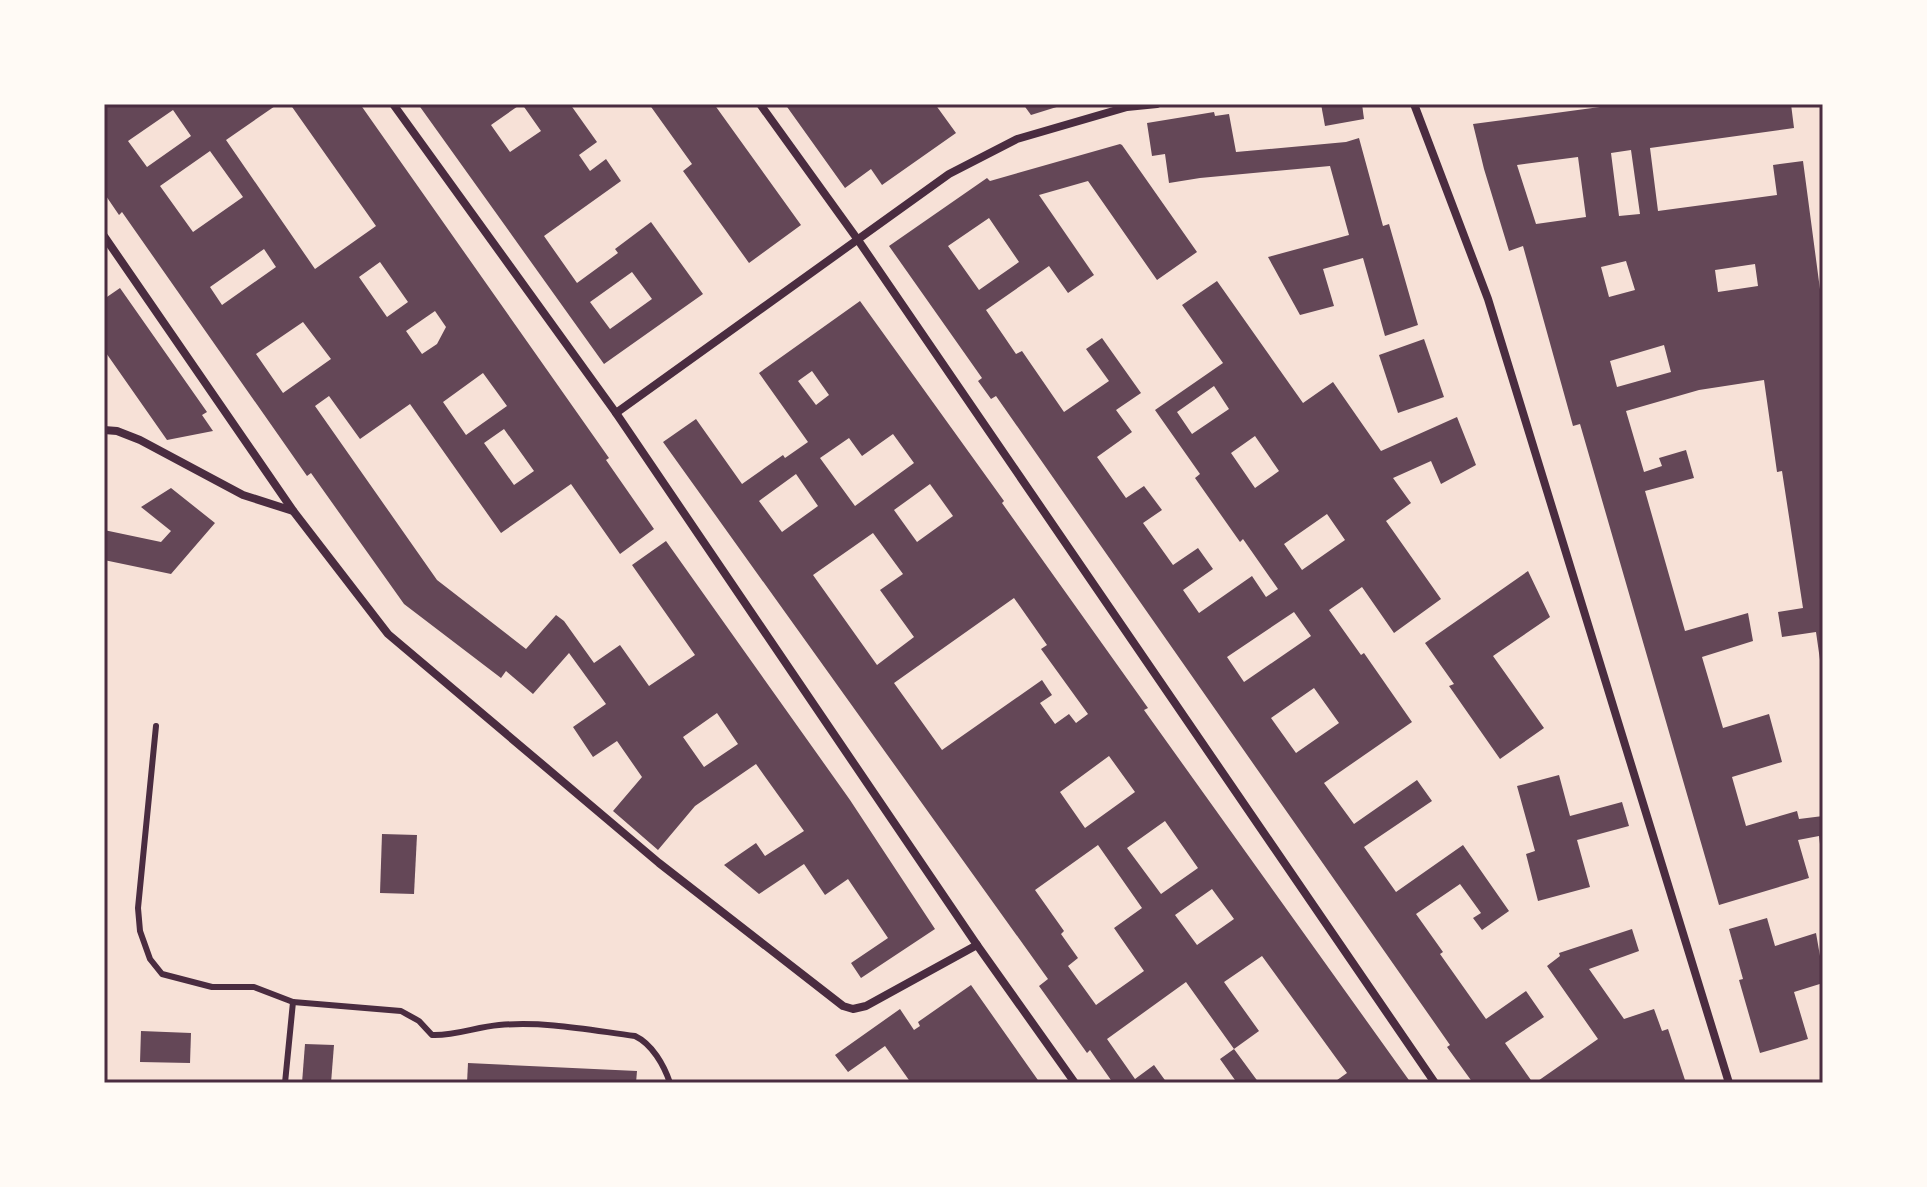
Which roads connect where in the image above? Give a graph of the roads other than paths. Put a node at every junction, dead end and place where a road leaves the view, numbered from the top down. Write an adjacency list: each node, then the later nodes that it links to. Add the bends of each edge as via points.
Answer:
1 (393, 104): 8 (street)
2 (760, 104): 7 (street)
3 (1157, 104): 5 (street)
4 (1414, 104): 18 (street, via 1488,299)
5 (1126, 106): 7 (street, via 1017,139 949,174)
6 (104, 236): 10 (street)
7 (858, 240): 8 (street); 17 (street)
8 (616, 413): 12 (street)
9 (104, 430): 10 (street, via 140,440 243,495)
10 (294, 512): 12 (street, via 388,634 659,863 843,1006 866,1006)
11 (156, 726): 13 (lane, via 138,908 150,959 162,974 212,987 254,987)
12 (977, 945): 16 (street)
13 (293, 1002): 14 (lane); 15 (lane, via 401,1011 432,1035 543,1023 635,1036 654,1052)
14 (285, 1083)
15 (670, 1083)
16 (1075, 1083)
17 (1435, 1083)
18 (1729, 1083)

